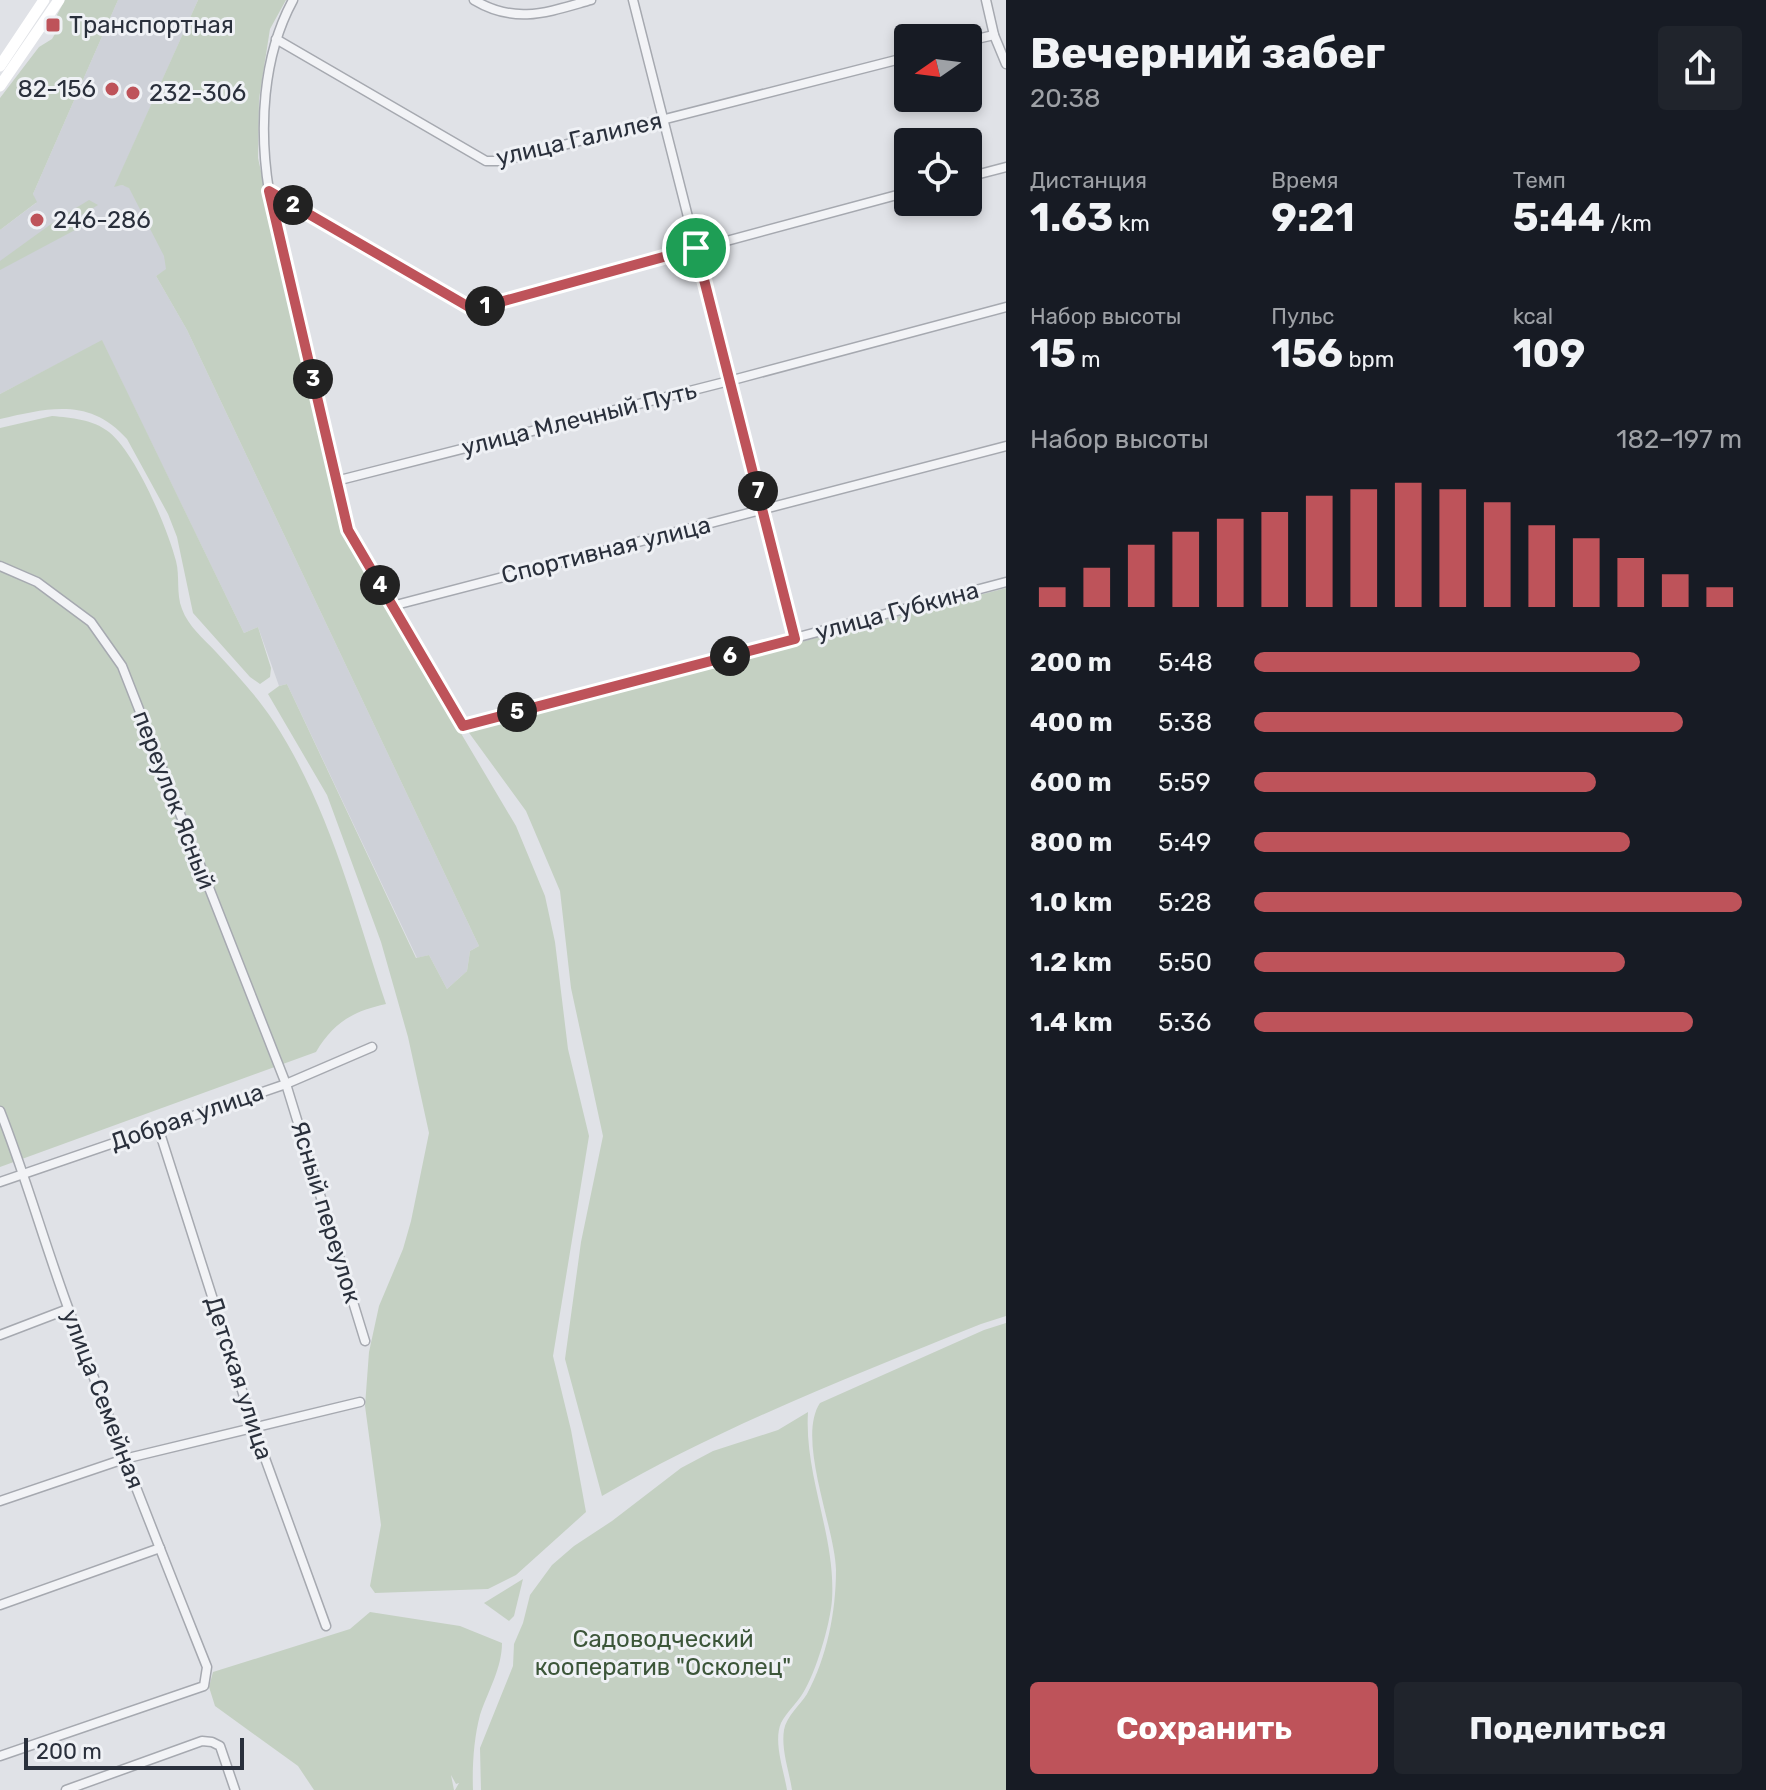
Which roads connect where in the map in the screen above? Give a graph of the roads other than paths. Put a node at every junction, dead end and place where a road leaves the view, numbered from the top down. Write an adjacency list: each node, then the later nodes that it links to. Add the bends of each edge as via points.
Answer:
1 (44, 0): 13 (main road)
2 (59, 0): 14 (main road)
3 (293, 0): 10 (street)
4 (474, 0): 5 (street, via 518,16)
5 (591, 0)
6 (633, 0): 15 (street)
7 (986, 0): 8 (street)
8 (994, 35): 9 (street); 12 (street)
9 (982, 38)
10 (276, 39): 15 (street, улица Галилея, via 486,161); 18 (street, via 265,100)
11 (894, 61): 15 (street, улица Галилея)
12 (1006, 64)
13 (0, 66)
14 (0, 86)
15 (665, 119): 20 (street)
16 (1006, 167): 17 (street)
17 (982, 173)
18 (269, 191): 20 (street, via 469,307); 24 (street)
19 (894, 196): 20 (street)
20 (696, 248): 22 (street)
21 (1006, 307): 22 (street, улица Млечный Путь)
22 (729, 381): 24 (street, улица Млечный Путь); 25 (street)
23 (1006, 446): 25 (street, Спортивная улица)
24 (336, 481): 28 (street, via 348,530)
25 (763, 510): 28 (street, Спортивная улица); 29 (street)
26 (0, 566): 31 (street, переулок Ясный, via 37,582 91,622 122,666)
27 (1006, 582): 29 (street, улица Губкина)
28 (392, 606): 29 (street, улица Губкина, via 463,726)
29 (795, 639)
30 (372, 1047): 31 (street, Добрая улица)
31 (286, 1084): 33 (street, Добрая улица); 38 (street, Ясный переулок)
32 (0, 1111): 34 (street, улица Семейная)
33 (158, 1127): 34 (street, Добрая улица); 40 (street, Детская улица)
34 (24, 1173): 35 (street, Добрая улица); 36 (street, улица Семейная)
35 (0, 1182)
36 (68, 1309): 37 (street); 41 (street, улица Семейная)
37 (0, 1335)
38 (365, 1341)
39 (360, 1402): 40 (street)
40 (254, 1428): 41 (street); 45 (street, Детская улица)
41 (124, 1459): 42 (street); 43 (street, улица Семейная)
42 (0, 1501)
43 (160, 1548): 44 (street); 46 (street, улица Семейная, via 207,1667 204,1686)
44 (0, 1605)
45 (326, 1626)
46 (0, 1756)
47 (66, 1790): 48 (street, via 202,1741 220,1746)
48 (235, 1790)

